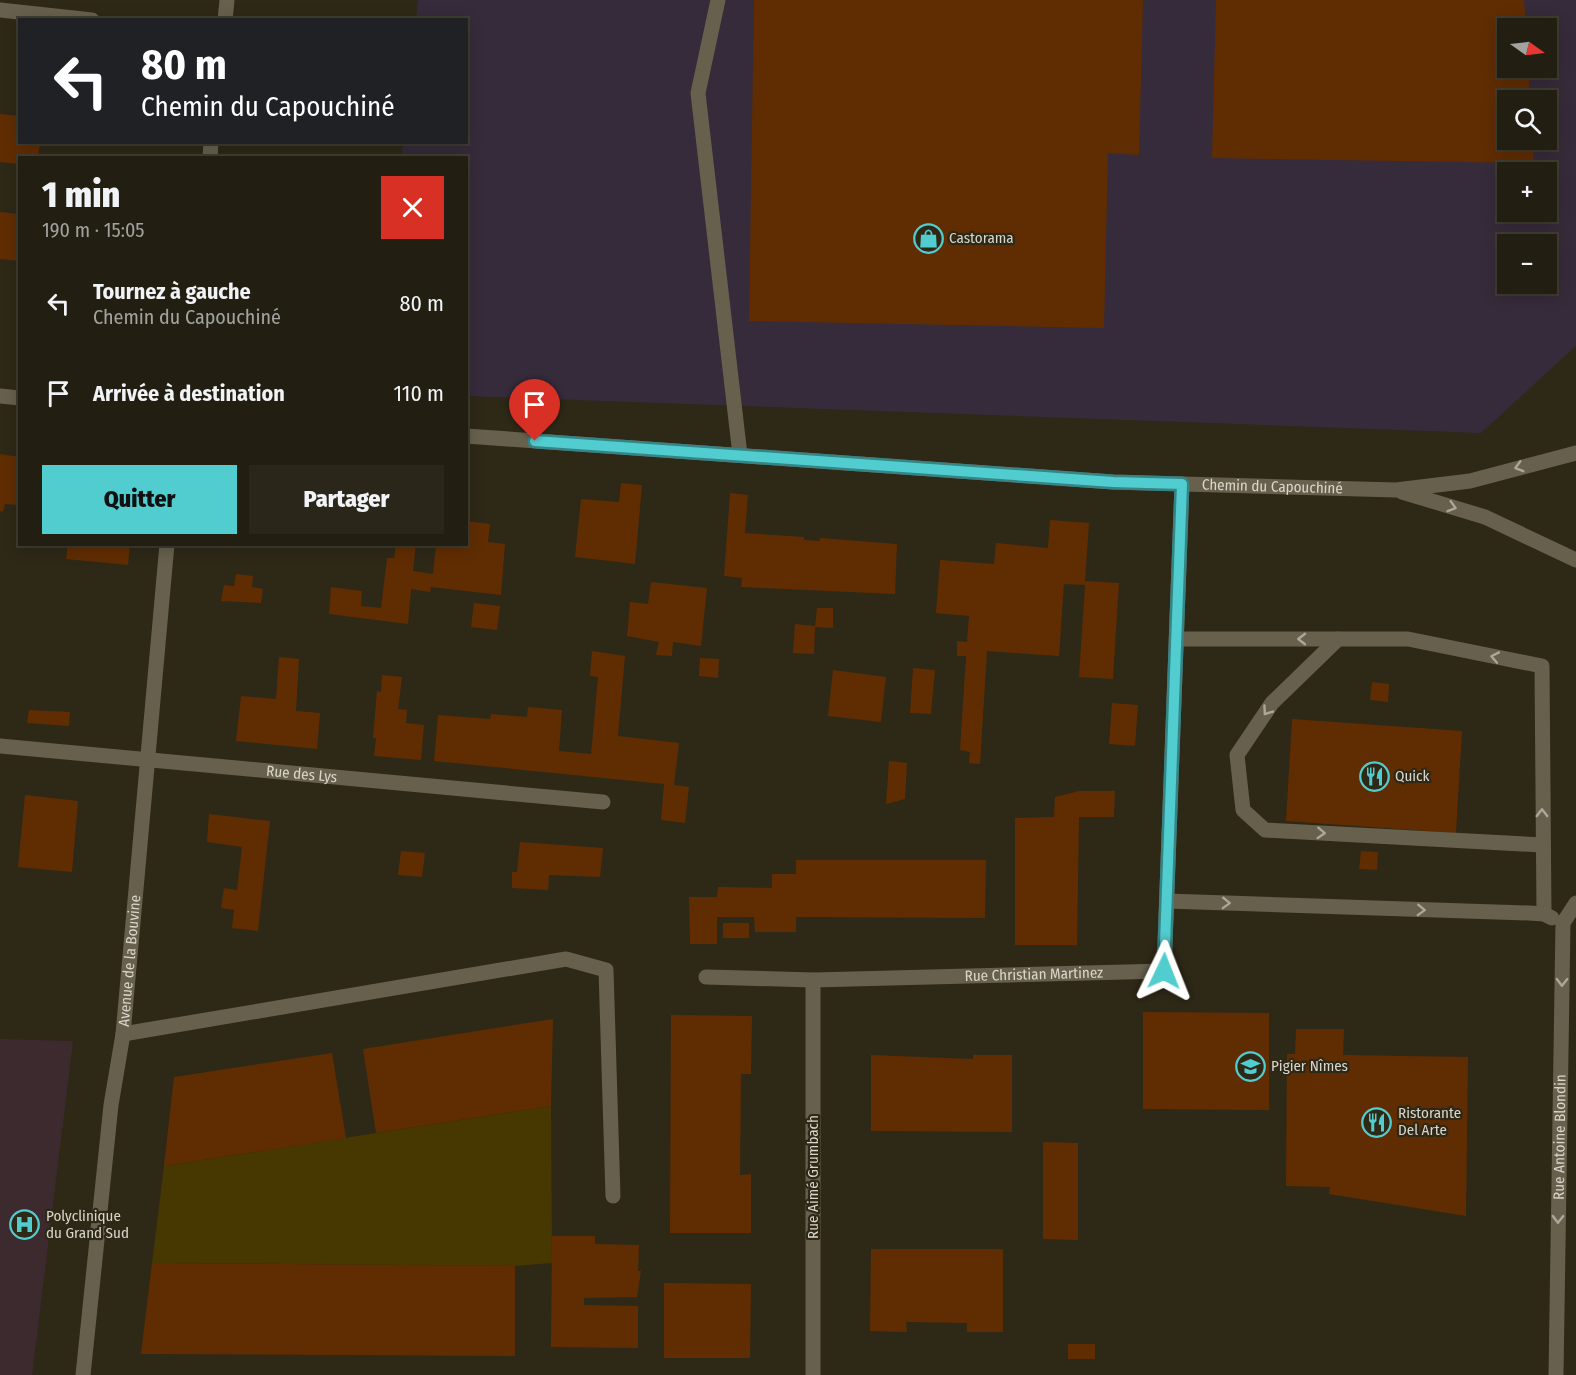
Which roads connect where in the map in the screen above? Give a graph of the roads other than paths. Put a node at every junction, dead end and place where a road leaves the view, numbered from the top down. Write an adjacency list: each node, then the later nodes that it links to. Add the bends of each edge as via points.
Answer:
1 (227, 0): 5 (street)
2 (718, 0): 10 (street, via 698,93)
3 (0, 10): 4 (street)
4 (74, 18)
5 (225, 18)
6 (0, 396): 7 (street)
7 (18, 398)
8 (468, 436): 10 (street, Chemin du Capouchiné)
9 (1576, 453): 12 (street, Chemin du Capouchiné, one-way to 12, via 1470,481)
10 (740, 455): 11 (street, Chemin du Capouchiné)
11 (1182, 484): 12 (street, Chemin du Capouchiné); 15 (street, Rue Christian Martinez)
12 (1396, 490): 14 (street, Chemin du Capouchiné, one-way to 14, via 1485,517)
13 (167, 546): 18 (street, Avenue de la Bouvine)
14 (1576, 560)
15 (1177, 639): 16 (street, one-way to 15); 21 (street, Rue Christian Martinez)
16 (1338, 639): 20 (street, one-way to 16, via 1542,666 1408,639); 20 (street, one-way to 20, via 1272,703 1237,754 1243,810 1264,830)
17 (0, 746): 18 (street, Rue des Lys)
18 (150, 759): 19 (street, Rue des Lys); 27 (street, Avenue de la Bouvine)
19 (603, 802)
20 (1542, 845): 23 (street)
21 (1167, 901): 23 (street, one-way to 23); 26 (street, Rue Christian Martinez, via 1164,971)
22 (1576, 903): 24 (street)
23 (1544, 914): 24 (street)
24 (1563, 923): 31 (street, Rue Antoine Blondin, one-way to 31)
25 (706, 977): 26 (street, Rue Christian Martinez)
26 (813, 980): 30 (street, Rue Aimé Grumbach)
27 (123, 1034): 28 (street, via 566,959 606,970); 29 (street, Avenue de la Bouvine, via 111,1105)
28 (614, 1196)
29 (83, 1375)
30 (813, 1375)
31 (1556, 1375)

